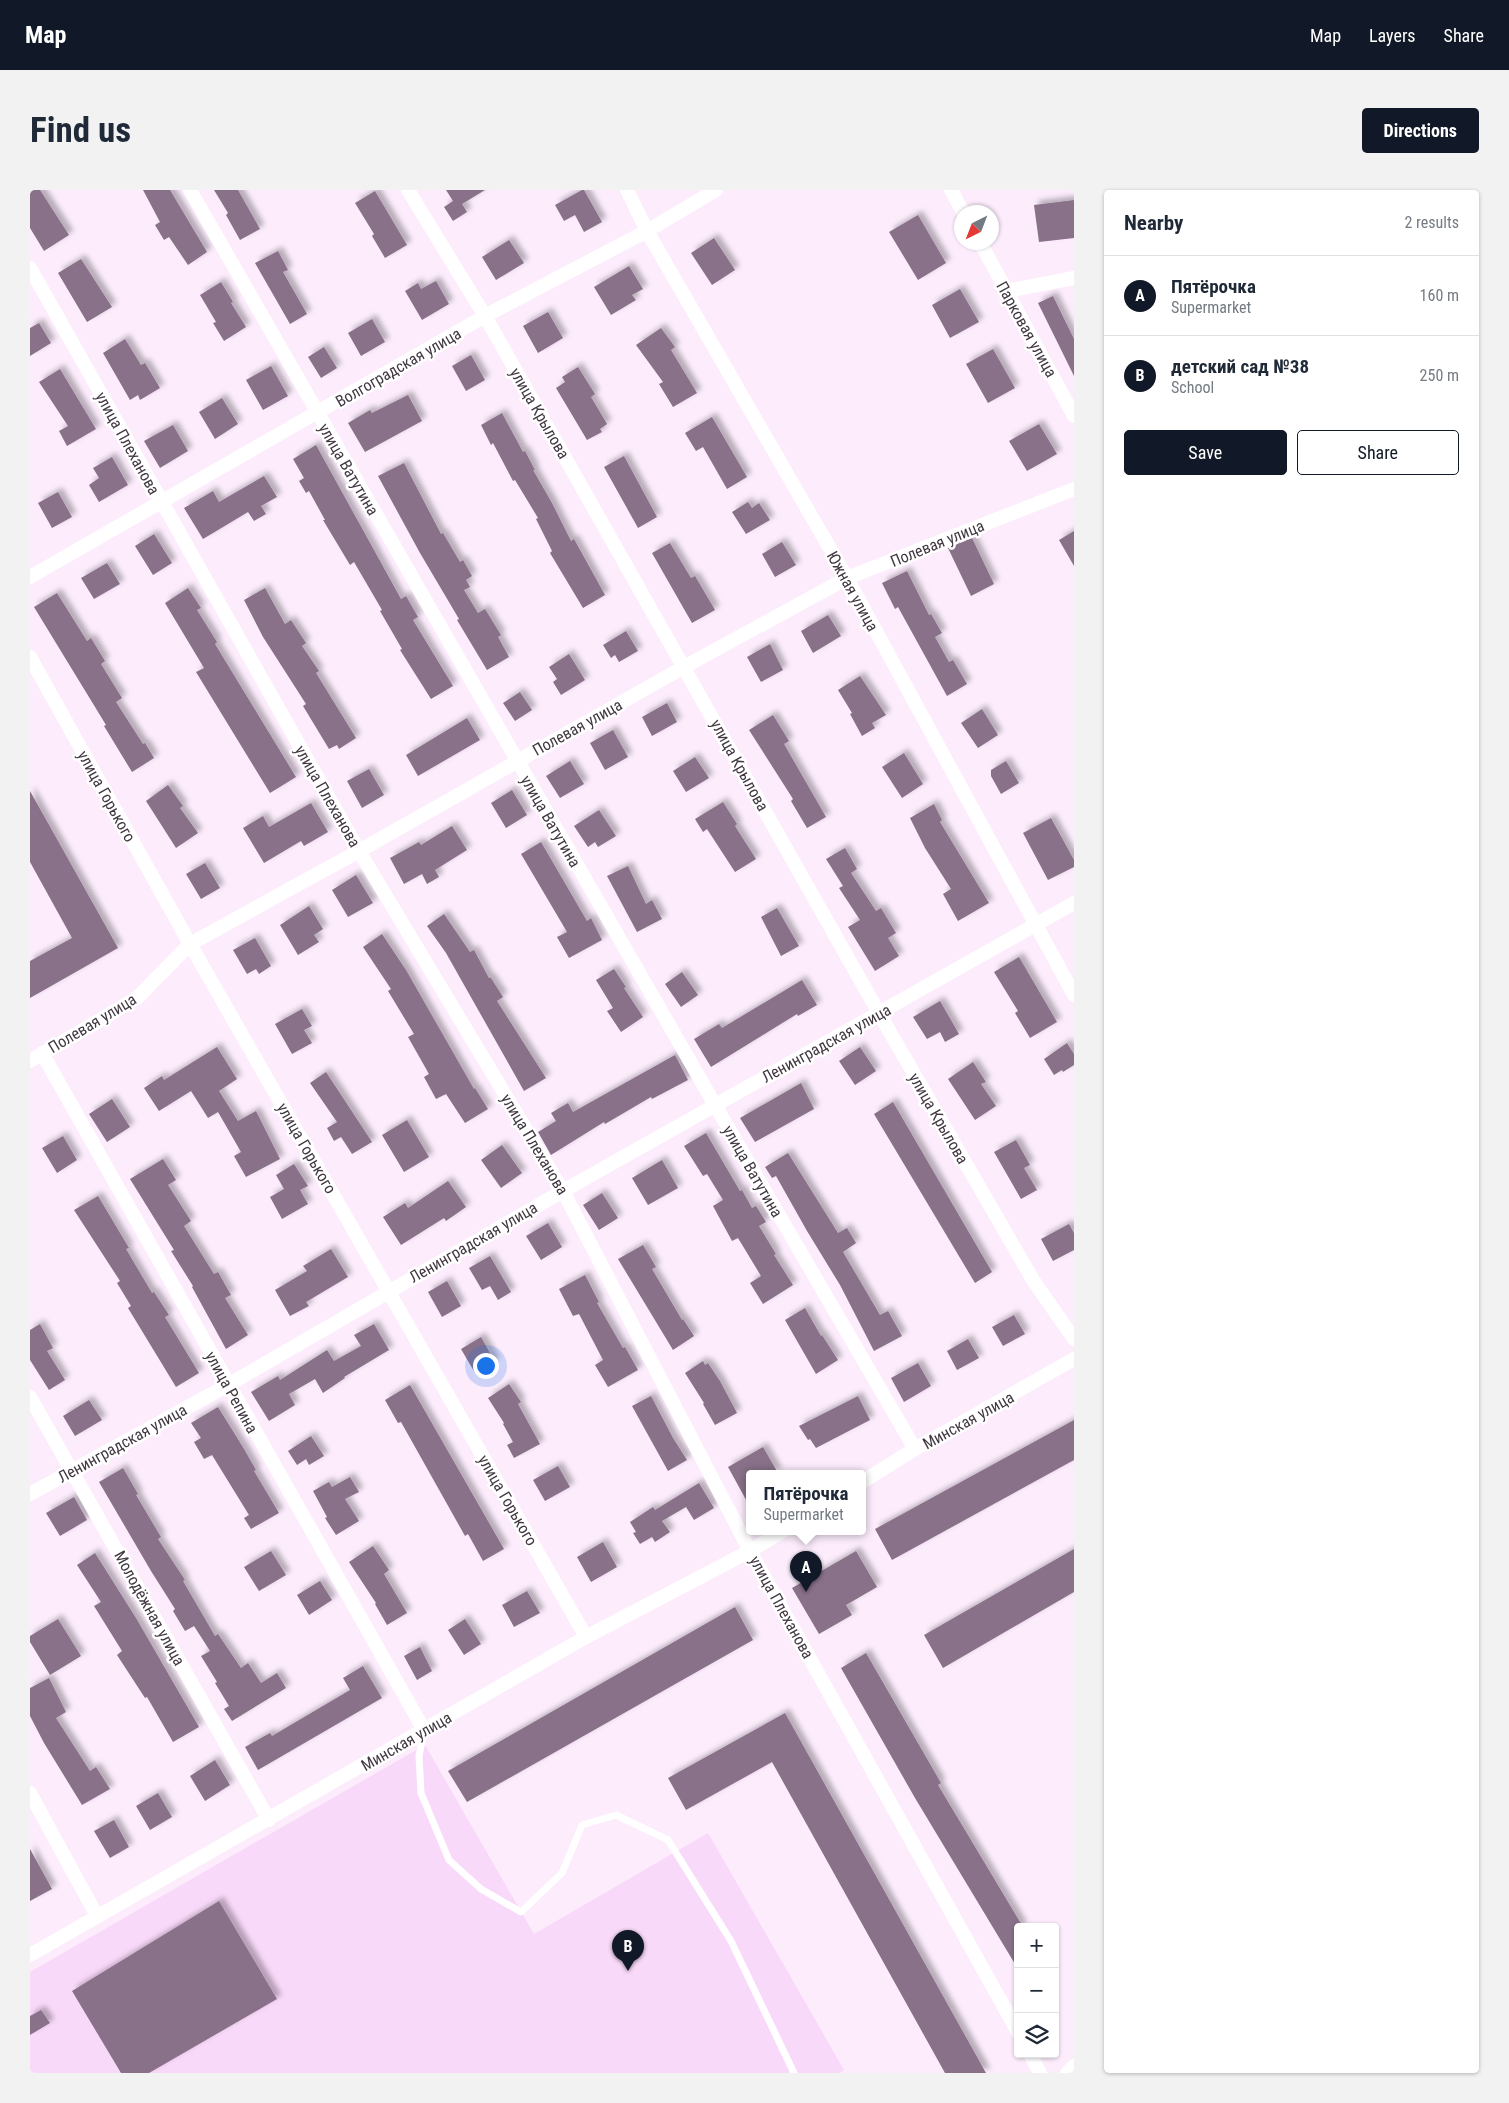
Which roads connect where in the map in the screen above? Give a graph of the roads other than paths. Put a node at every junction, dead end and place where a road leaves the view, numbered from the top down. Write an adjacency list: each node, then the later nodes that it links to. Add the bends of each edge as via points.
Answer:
1 (190, 190): 13 (street, улица Ватутина)
2 (408, 190): 12 (street, улица Крылова)
3 (627, 190): 7 (street, Южная улица)
4 (716, 190): 7 (street, Волгоградская улица)
5 (951, 190): 6 (street)
6 (959, 205)
7 (647, 231): 12 (street, Волгоградская улица); 18 (street, Южная улица)
8 (984, 250): 11 (street, Парковая улица)
9 (30, 268): 16 (street, улица Плеханова)
10 (1074, 278): 11 (street)
11 (1006, 291): 14 (street, Парковая улица)
12 (485, 316): 13 (street, Волгоградская улица); 20 (street, улица Крылова)
13 (317, 414): 16 (street, Волгоградская улица); 21 (street, улица Ватутина)
14 (1074, 416)
15 (1074, 489): 18 (street, Полевая улица)
16 (161, 501): 17 (street, Волгоградская улица); 22 (street, улица Плеханова)
17 (30, 578)
18 (847, 578): 20 (street, Полевая улица); 24 (street, Южная улица)
19 (30, 657): 25 (street, улица Горького)
20 (684, 667): 21 (street, Полевая улица); 27 (street, улица Крылова)
21 (516, 761): 22 (street, Полевая улица); 29 (street, улица Ватутина)
22 (359, 851): 25 (street, Полевая улица); 30 (street, улица Плеханова)
23 (1074, 902): 24 (street, Ленинградская улица)
24 (1034, 924): 26 (street, Южная улица); 27 (street, Ленинградская улица)
25 (190, 944): 28 (street, Полевая улица, via 137,998); 31 (street, улица Горького)
26 (1074, 995)
27 (879, 1013): 29 (street, Ленинградская улица); 32 (street, улица Крылова, via 1033,1280)
28 (36, 1057): 34 (street, улица Репина)
29 (715, 1105): 30 (street, Ленинградская улица); 36 (street, улица Ватутина)
30 (563, 1190): 31 (street, Ленинградская улица); 41 (street, улица Плеханова)
31 (389, 1291): 34 (street, Ленинградская улица); 42 (street, улица Горького)
32 (1074, 1339)
33 (1074, 1360): 36 (street, Минская улица)
34 (228, 1385): 37 (street, Ленинградская улица); 43 (street, улица Репина)
35 (30, 1397): 37 (street, Молодёжная улица)
36 (915, 1449): 38 (street, Минская улица)
37 (72, 1471): 39 (street, Ленинградская улица); 45 (street, Молодёжная улица)
38 (866, 1480)
39 (30, 1494)
40 (776, 1535): 41 (street, Минская улица)
41 (750, 1551): 42 (street, Минская улица); 48 (street, улица Плеханова)
42 (586, 1637): 43 (street, Минская улица)
43 (424, 1730): 45 (street, Минская улица); 51 (lane, via 419,1756 420,1793 449,1860 481,1889 521,1912 562,1873 582,1825 616,1815 668,1840 731,1941)
44 (30, 1793): 46 (street)
45 (269, 1820): 46 (street, Минская улица)
46 (97, 1916): 47 (street, Минская улица)
47 (30, 1955)
48 (1014, 2025)
49 (1032, 2058): 52 (street)
50 (1074, 2066): 53 (street)
51 (794, 2073)
52 (1040, 2073)
53 (1067, 2073)

